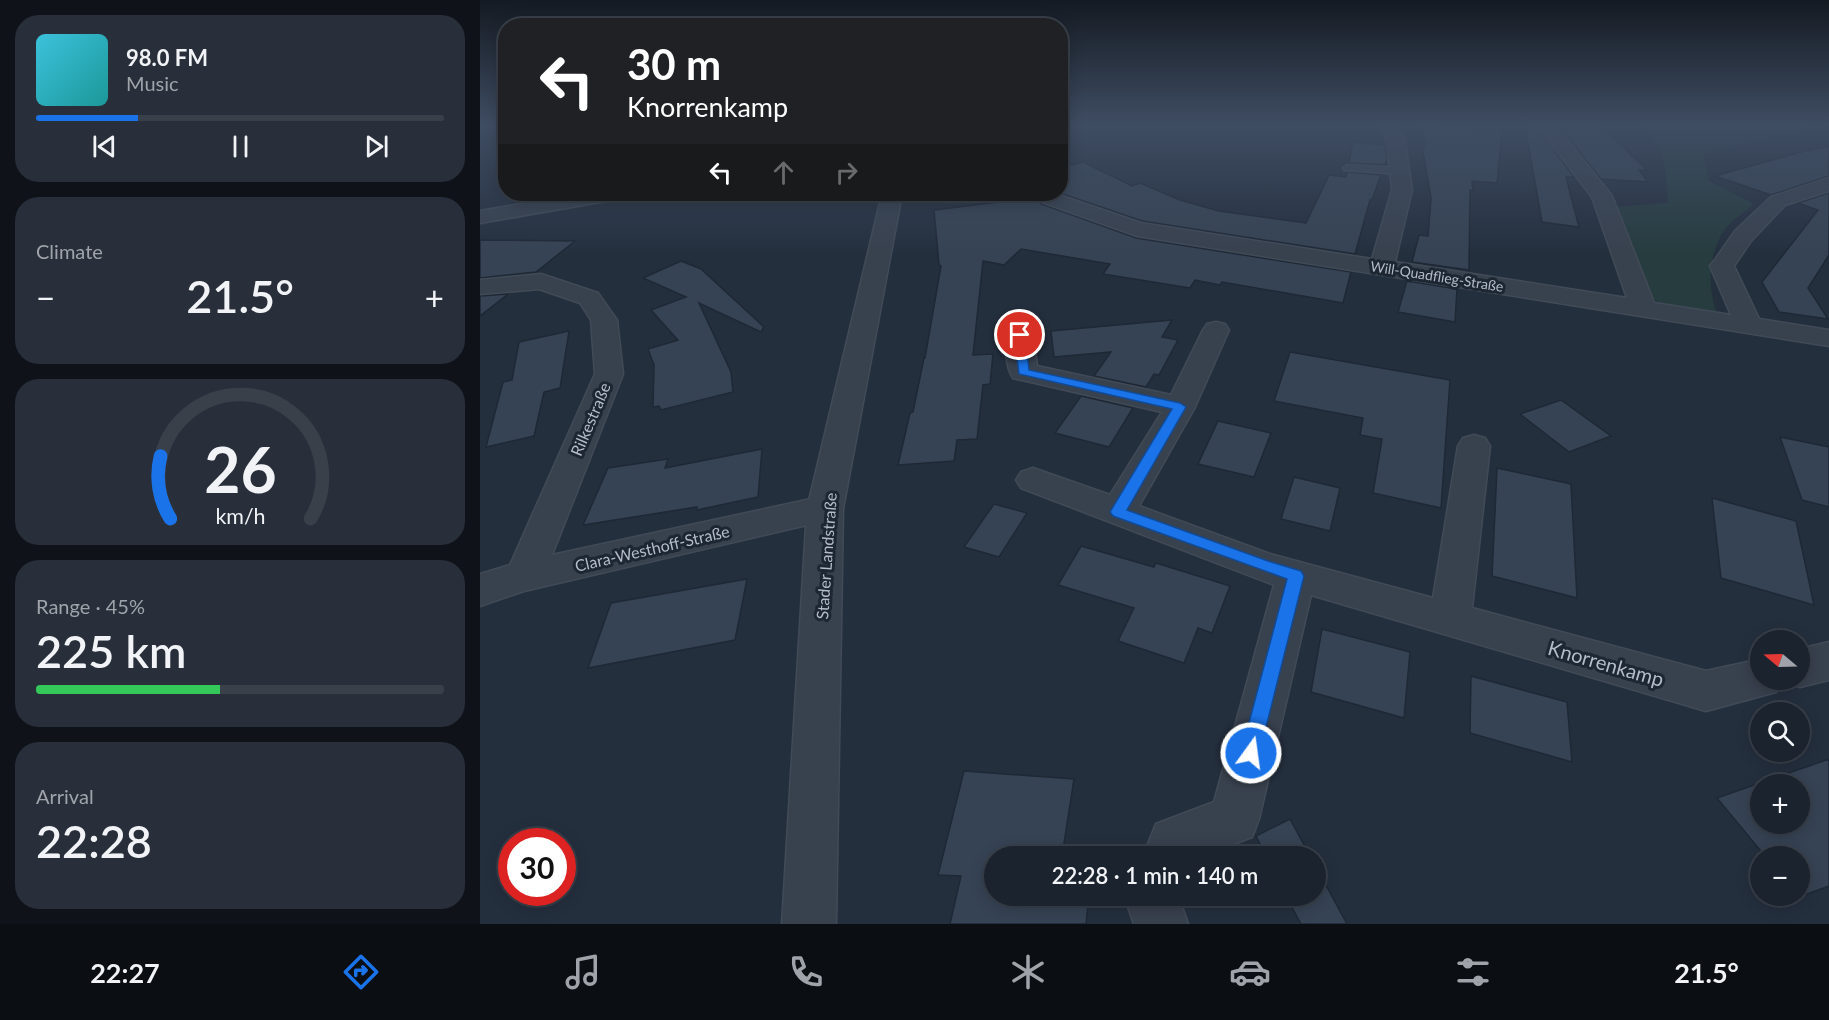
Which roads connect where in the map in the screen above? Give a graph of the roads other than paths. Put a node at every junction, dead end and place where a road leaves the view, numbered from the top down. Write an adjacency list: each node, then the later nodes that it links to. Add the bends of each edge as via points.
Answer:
1 (1367, 169): 3 (lane)
2 (1581, 169): 11 (street, via 1602,196)
3 (1400, 171): 9 (street, via 1402,190)
4 (1826, 186): 12 (street, via 1778,201 1743,236 1722,266)
5 (572, 201): 8 (street)
6 (891, 201): 19 (street, Stader Landstraße)
7 (1058, 201): 9 (street, Will-Quadflieg-Straße, via 1137,229)
8 (480, 217)
9 (1382, 267): 11 (street, Will-Quadflieg-Straße)
10 (480, 287): 21 (street, Rilkestraße, via 541,281 590,298 604,320 609,374)
11 (1643, 308): 12 (street, Will-Quadflieg-Straße)
12 (1749, 325): 15 (street, Will-Quadflieg-Straße)
13 (1216, 330): 16 (street)
14 (1020, 335): 16 (street, via 1023,372)
15 (1829, 338)
16 (1180, 407): 20 (street)
17 (1474, 446): 24 (street)
18 (1033, 480): 20 (street, Knorrenkamp)
19 (825, 509): 21 (street, Clara-Westhoff-Straße); 30 (street, Stader Landstraße)
20 (1118, 512): 22 (street, Knorrenkamp)
21 (524, 576): 23 (street, Clara-Westhoff-Straße)
22 (1296, 576): 24 (street, Knorrenkamp); 28 (street, via 1234,819 1174,842)
23 (480, 590)
24 (1450, 619): 27 (street, Knorrenkamp, via 1706,692)
25 (1829, 660): 26 (street)
26 (1810, 665)
27 (1750, 681)
28 (1173, 846)
29 (1155, 906): 31 (street)
30 (809, 924)
31 (1161, 924)

